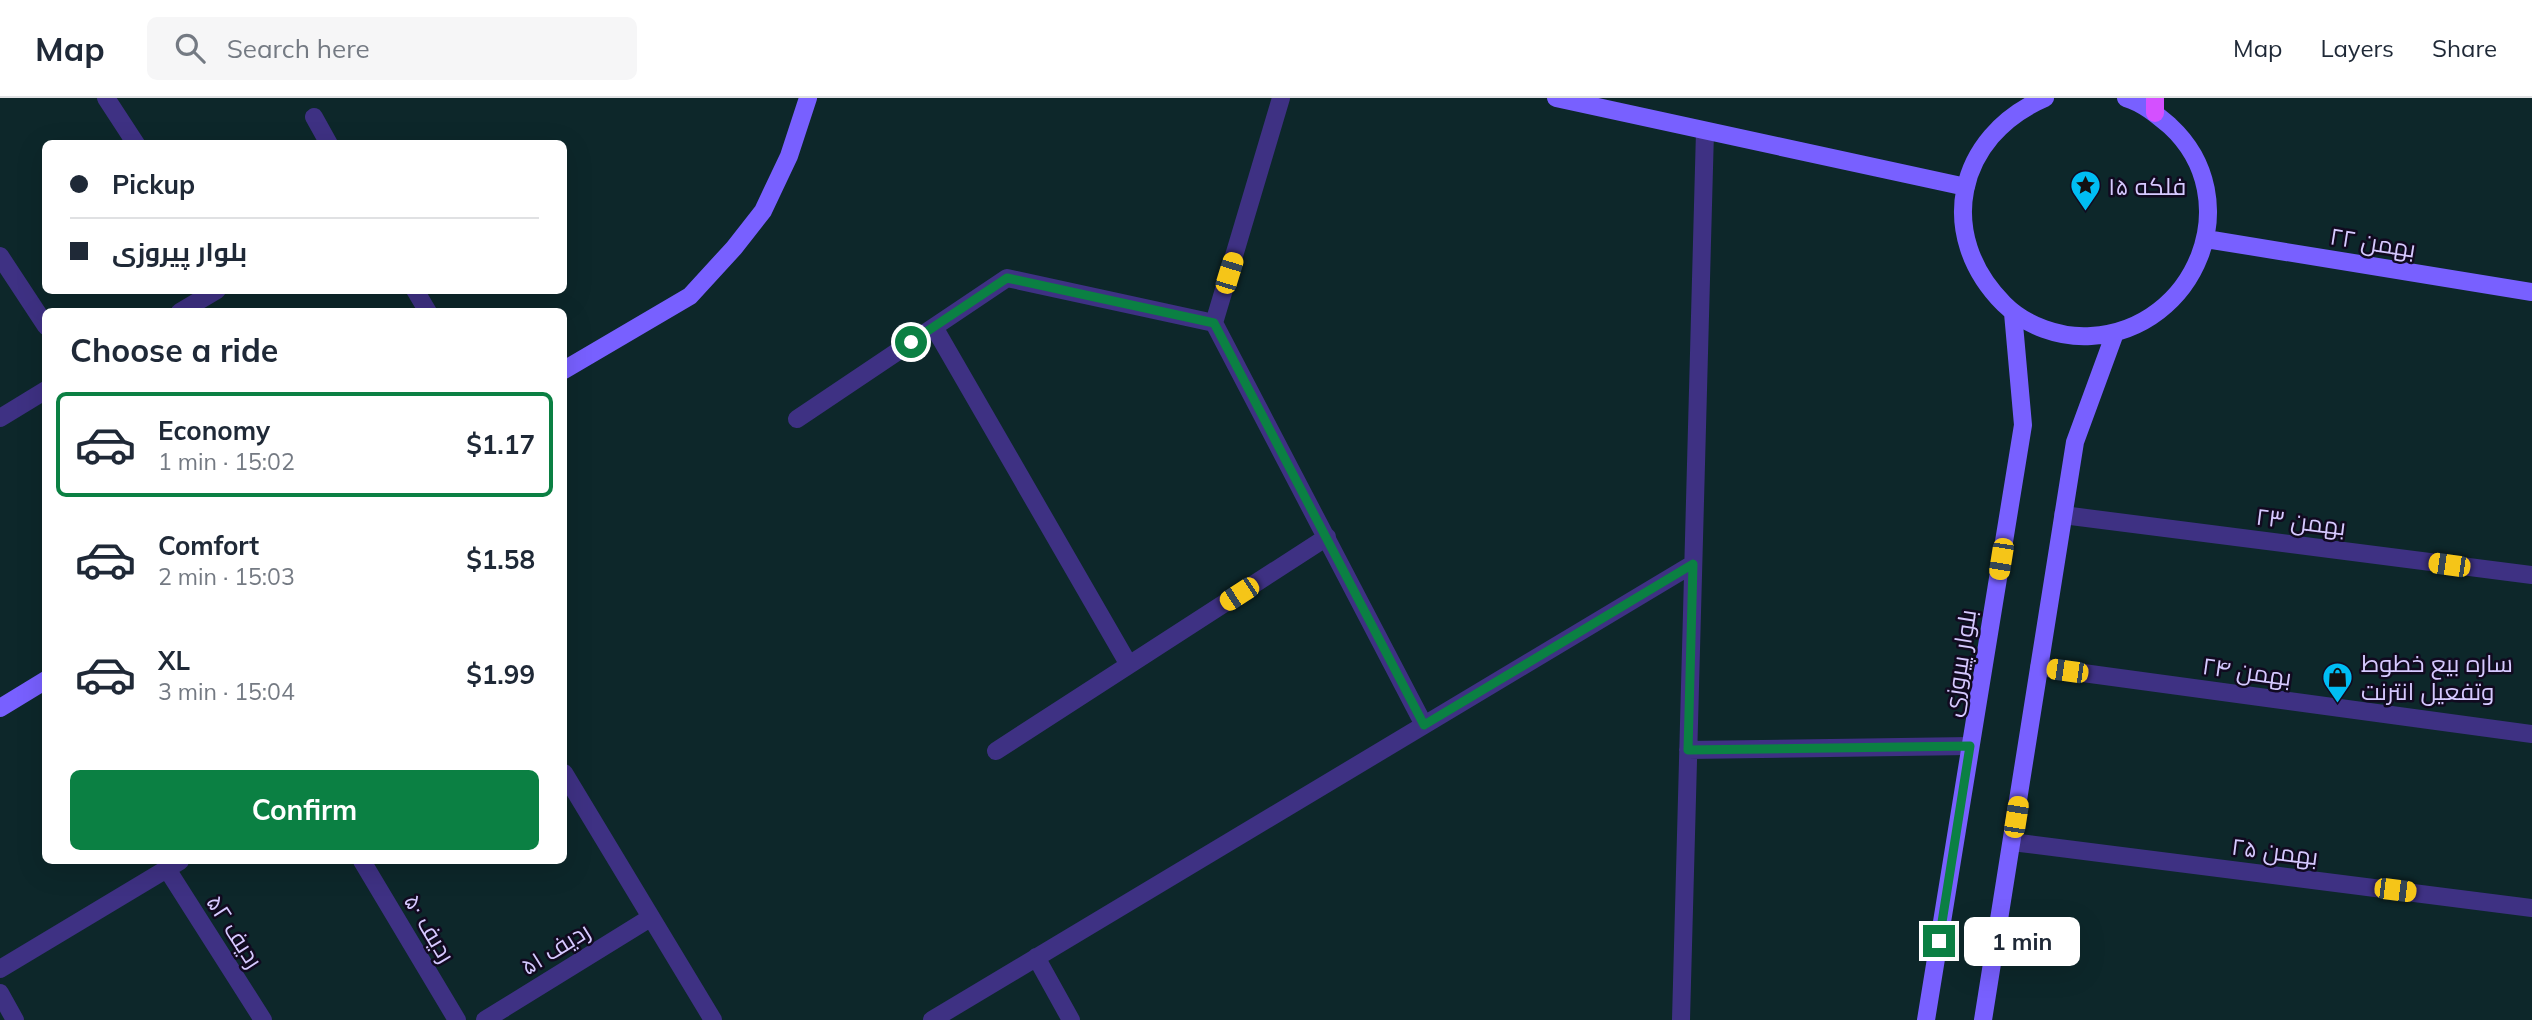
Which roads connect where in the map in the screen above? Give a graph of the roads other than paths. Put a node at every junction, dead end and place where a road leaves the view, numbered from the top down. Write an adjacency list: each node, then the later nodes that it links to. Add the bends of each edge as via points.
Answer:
1 (106, 98): 10 (street)
2 (808, 98): 23 (main road, via 789,156 763,211 734,248 690,296)
3 (1281, 98): 20 (street)
4 (1556, 98): 9 (main road)
5 (2045, 98): 12 (main road, via 2023,107 1997,128 1977,155)
6 (2126, 98): 7 (main road)
7 (2155, 106): 13 (main road, via 2182,137 2200,169 2208,204)
8 (314, 117): 11 (street)
9 (1705, 131): 12 (main road); 29 (street)
10 (133, 140)
11 (328, 140)
12 (1966, 187): 18 (main road, via 1963,222 1971,257 1988,288)
13 (2206, 239): 15 (main road, بهمن ۲۲); 22 (main road, via 2194,272 2174,299 2147,320)
14 (0, 257): 19 (street)
15 (2532, 292)
16 (210, 294): 17 (street)
17 (187, 308)
18 (2014, 313): 22 (main road, via 2062,334 2089,337); 37 (main road, بلوار پیروزی, via 2023,425)
19 (42, 320)
20 (1214, 323): 21 (street, via 1007,278); 28 (street)
21 (934, 327): 26 (street); 31 (street)
22 (2115, 333): 27 (main road, via 2075,442)
23 (567, 368)
24 (42, 392): 25 (street)
25 (0, 418)
26 (797, 419)
27 (2063, 515): 30 (street, بهمن ۲۳); 32 (main road)
28 (1327, 537): 31 (street); 35 (street)
29 (1693, 564): 35 (street); 38 (street)
30 (2532, 575)
31 (1129, 665): 39 (street)
32 (2039, 667): 36 (street, بهمن ۲۴); 41 (main road)
33 (42, 682): 34 (main road)
34 (0, 708)
35 (1424, 725): 46 (street)
36 (2532, 734)
37 (1970, 746): 38 (street); 57 (main road, بلوار پیروزی)
38 (1688, 750): 56 (street)
39 (996, 751)
40 (567, 779): 45 (street)
41 (2012, 842): 44 (street, بهمن ۲۵); 58 (main road)
42 (364, 864): 51 (street, ردیف ۵۰)
43 (173, 865): 47 (street); 50 (street, ردیف ۵۲)
44 (2532, 908)
45 (650, 918): 52 (street, ردیف ۵۱); 53 (street)
46 (1036, 957): 54 (street); 55 (street)
47 (0, 969)
48 (0, 993): 49 (street)
49 (15, 1020)
50 (263, 1020)
51 (457, 1020)
52 (485, 1020)
53 (713, 1020)
54 (932, 1020)
55 (1071, 1020)
56 (1681, 1020)
57 (1926, 1020)
58 (1983, 1020)

